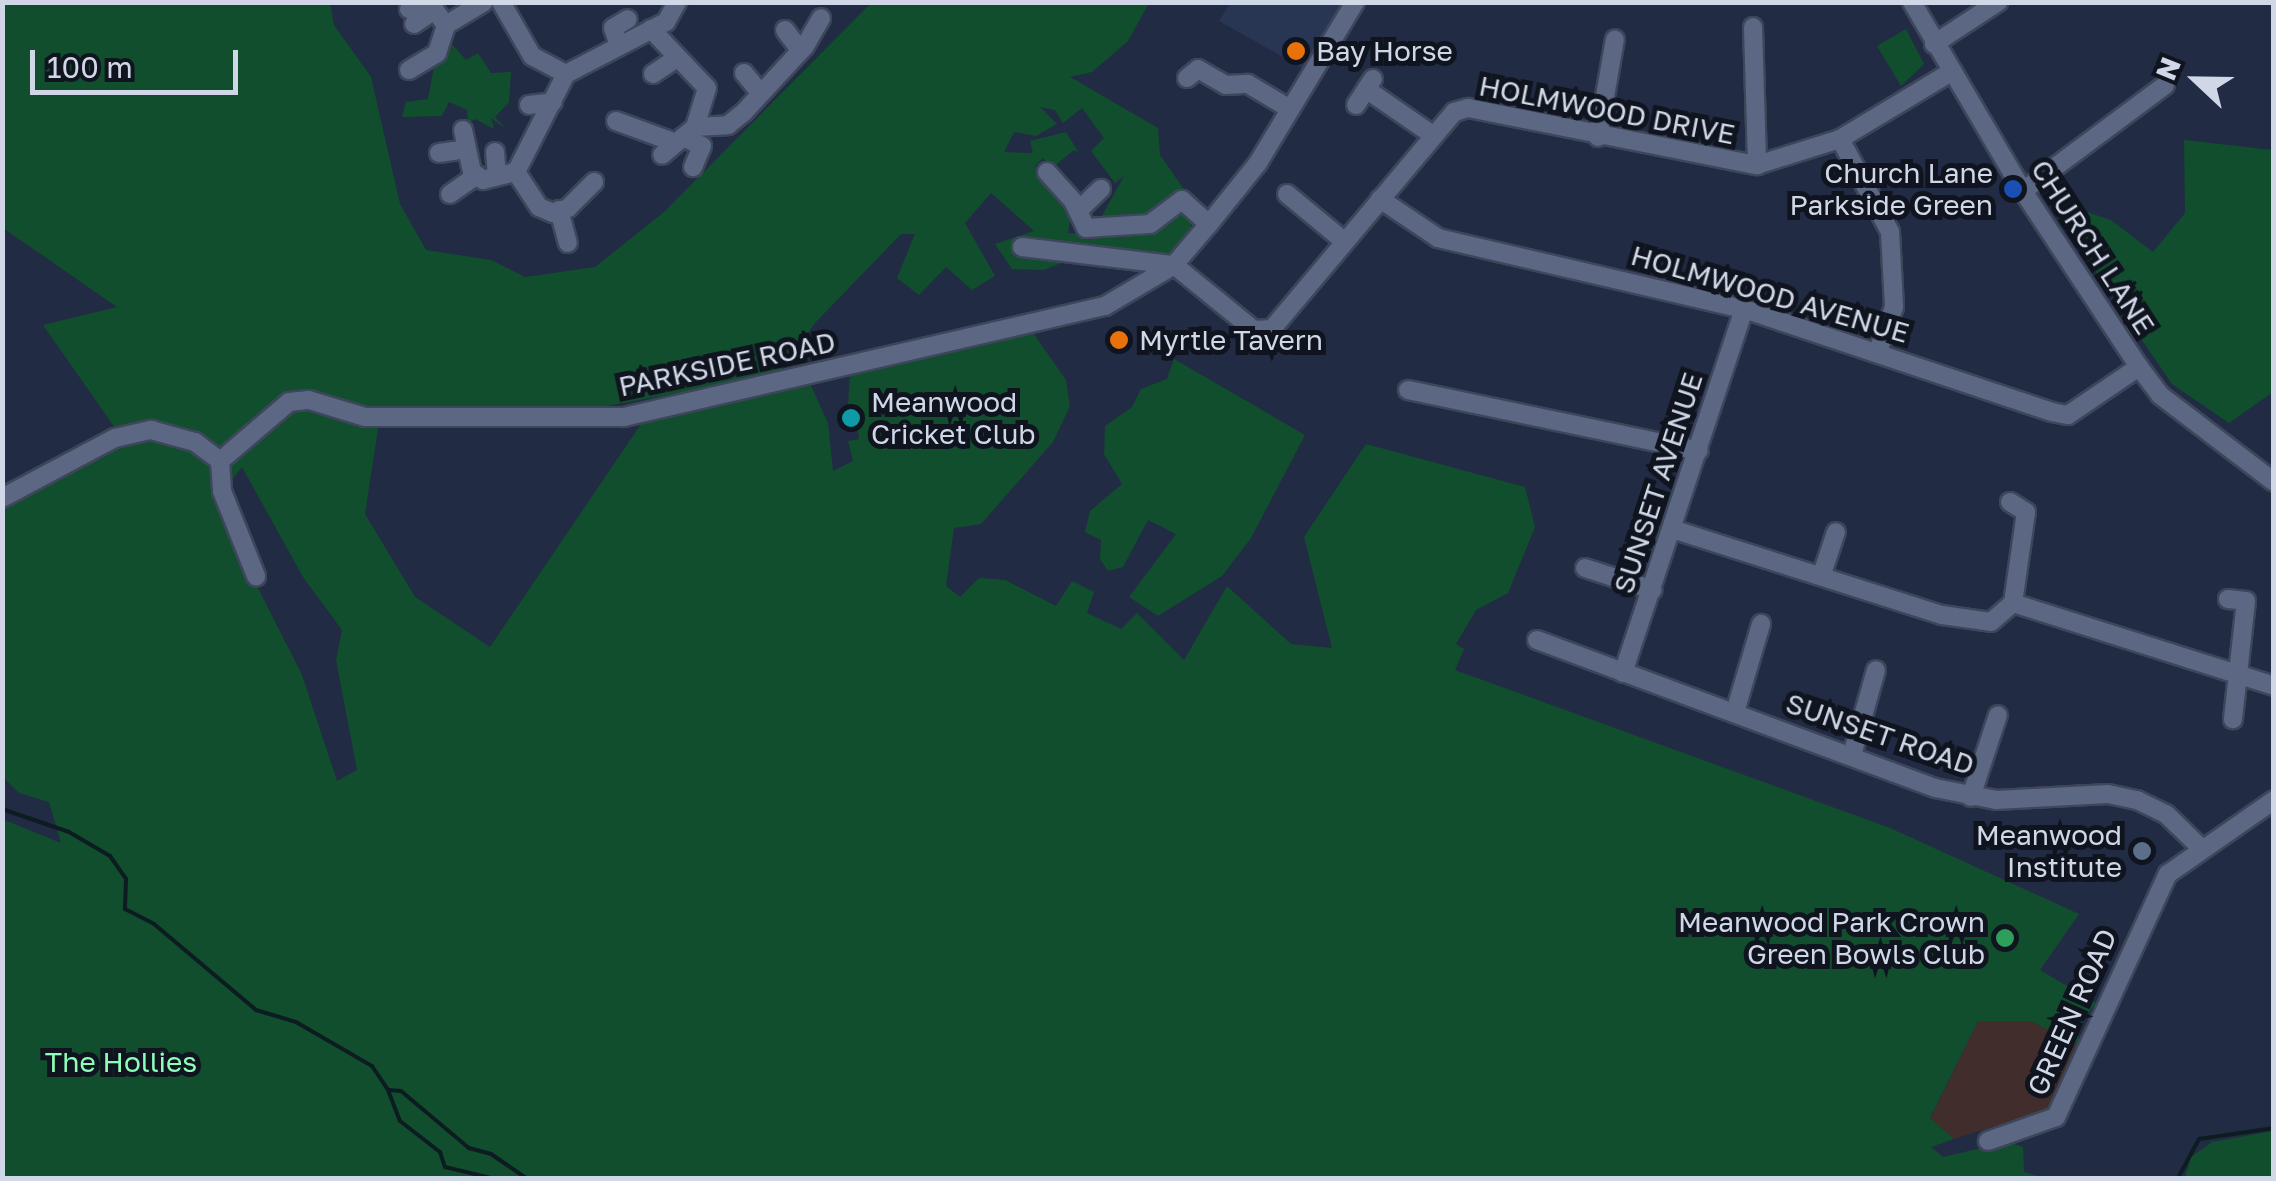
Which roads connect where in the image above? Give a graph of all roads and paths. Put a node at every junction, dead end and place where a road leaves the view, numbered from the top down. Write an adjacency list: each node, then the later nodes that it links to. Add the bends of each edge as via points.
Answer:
1 (484, 2): 7 (street)
2 (501, 2): 23 (street, via 522,54)
3 (677, 2): 11 (street)
4 (1354, 2): 31 (street, PARKSIDE ROAD)
5 (1912, 2): 16 (street, CHURCH LANE)
6 (1998, 2): 16 (street)
7 (426, 12): 20 (street, via 429,68)
8 (821, 18): 17 (street)
9 (628, 19): 15 (street, via 613,28)
10 (1753, 28): 41 (street)
11 (664, 29): 15 (street); 19 (street)
12 (785, 30): 17 (street)
13 (587, 38): 18 (street)
14 (1615, 39): 35 (street)
15 (618, 42): 18 (street)
16 (1934, 44): 21 (street, CHURCH LANE)
17 (801, 51): 28 (street)
18 (596, 59): 23 (street)
19 (674, 60): 24 (street); 38 (street, via 706,68 707,88)
20 (409, 70)
21 (1951, 72): 37 (street, HOLMWOOD DRIVE); 47 (street, CHURCH LANE)
22 (744, 73): 28 (street)
23 (566, 74): 29 (street)
24 (653, 74)
25 (1187, 78): 31 (street, via 1198,69 1226,84 1248,84)
26 (2165, 84): 47 (street)
27 (1365, 91): 34 (street)
28 (760, 93): 38 (street, via 728,126)
29 (553, 102): 30 (street); 33 (street)
30 (530, 105)
31 (1290, 109): 53 (street, PARKSIDE ROAD)
32 (616, 121): 38 (street, via 637,134)
33 (536, 131): 36 (street); 44 (street)
34 (1431, 134): 35 (street, HOLMWOOD DRIVE, via 1468,108); 50 (street, HOLMWOOD DRIVE)
35 (1598, 138): 41 (street, HOLMWOOD DRIVE)
36 (515, 139)
37 (1840, 139): 41 (street, HOLMWOOD DRIVE); 59 (street, via 1890,232 1894,307)
38 (678, 140): 42 (street, via 702,146)
39 (495, 152): 44 (street)
40 (439, 153): 44 (street, via 465,140)
41 (1757, 165)
42 (693, 167)
43 (1047, 172): 51 (street)
44 (494, 178): 48 (street); 52 (street)
45 (594, 182): 52 (street, via 584,199)
46 (1102, 189): 51 (street)
47 (2022, 191): 60 (street, CHURCH LANE)
48 (450, 194)
49 (1286, 194): 55 (street)
50 (1380, 199): 55 (street, HOLMWOOD DRIVE); 58 (street, HOLMWOOD AVENUE, via 1438,238)
51 (1078, 211): 53 (street, via 1086,228 1126,230 1150,224 1182,200)
52 (556, 212): 54 (street)
53 (1209, 224): 57 (street, PARKSIDE ROAD)
54 (562, 238)
55 (1345, 242): 57 (street, HOLMWOOD DRIVE, via 1272,328 1254,330)
56 (1022, 247): 57 (street)
57 (1174, 266): 63 (street, PARKSIDE ROAD, via 1094,310 624,417 365,417 308,400 289,402)
58 (1744, 309): 59 (street, HOLMWOOD AVENUE); 62 (street, SUNSET AVENUE)
59 (1878, 351): 60 (street, HOLMWOOD AVENUE, via 2068,414)
60 (2139, 367): 64 (street, CHURCH LANE, via 2160,395)
61 (1408, 390): 62 (street)
62 (1698, 451): 67 (street, SUNSET AVENUE)
63 (220, 460): 65 (street, via 196,442 151,430 115,438); 71 (street, via 222,491)
64 (2274, 482)
65 (2, 498)
66 (2010, 502): 74 (street, via 2026,512)
67 (1672, 529): 70 (street); 72 (street, SUNSET AVENUE)
68 (1836, 532): 70 (street)
69 (1585, 568): 72 (street)
70 (1822, 574): 74 (street, via 1942,615 1990,622)
71 (256, 576)
72 (1652, 590): 78 (street, SUNSET AVENUE)
73 (2228, 599): 79 (street, via 2246,601)
74 (2013, 603): 79 (street)
75 (1761, 624): 81 (street)
76 (1536, 640): 78 (street, SUNSET ROAD)
77 (1876, 670): 84 (street)
78 (1623, 673): 81 (street, SUNSET ROAD)
79 (2239, 675): 80 (street); 83 (street)
80 (2274, 686)
81 (1735, 712): 84 (street, SUNSET ROAD)
82 (1998, 715): 85 (street)
83 (2233, 719)
84 (1852, 754): 85 (street, SUNSET ROAD)
85 (1972, 797): 87 (street, SUNSET ROAD, via 2108,794 2137,800 2166,814)
86 (2274, 800): 87 (street, GREEN ROAD)
87 (2202, 849): 88 (street, GREEN ROAD, via 2168,874 2056,1117)
88 (1988, 1141)

